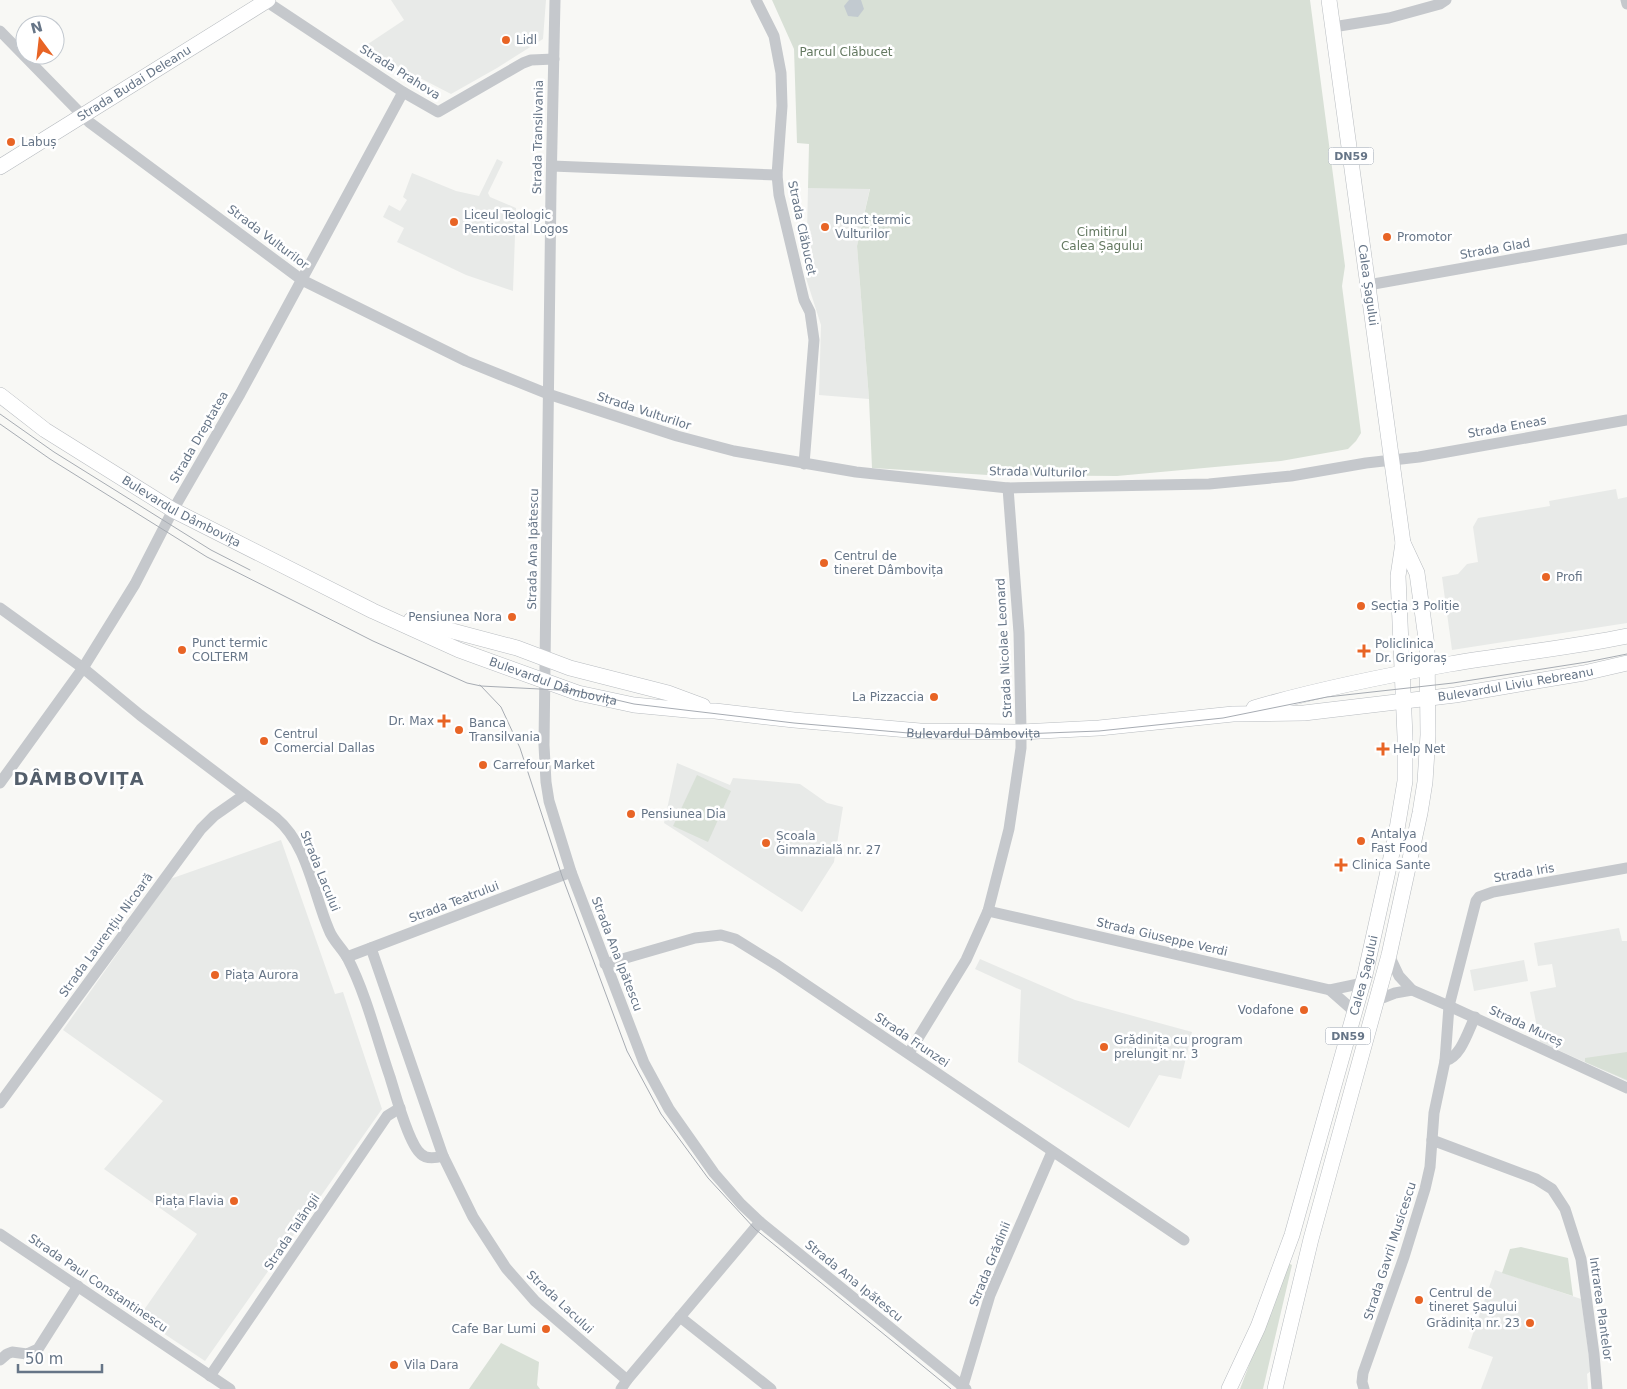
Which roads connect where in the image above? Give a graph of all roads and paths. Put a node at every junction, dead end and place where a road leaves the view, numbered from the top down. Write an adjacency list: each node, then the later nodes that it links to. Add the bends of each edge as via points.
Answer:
1 (756, 0): 15 (street, Strada Clăbucet, via 774,36 781,73)
2 (1330, 0): 8 (main road, DN59)
3 (1446, 0): 8 (street, via 1389,18)
4 (1626, 0): 7 (street)
5 (266, 1): 11 (street, Strada Prahova); 12 (main road, Strada Budai Deleanu)
6 (558, 1): 10 (street, Strada Transilvania)
7 (1627, 4)
8 (1333, 27): 18 (main road, Calea Șagului / DN59)
9 (0, 31): 12 (street, Strada Vulturilor)
10 (554, 59): 11 (street, Strada Prahova, via 523,63 438,112); 14 (street, Strada Transilvania)
11 (403, 92): 17 (street, Strada Dreptatea)
12 (81, 116): 13 (main road, Strada Budai Deleanu); 17 (street, Strada Vulturilor)
13 (0, 166)
14 (552, 166): 15 (street); 19 (street, Strada Transilvania)
15 (777, 175): 23 (street, Strada Clăbucet, via 814,340)
16 (1627, 240): 18 (street, Strada Glad)
17 (302, 280): 19 (street, Strada Vulturilor, via 466,361); 25 (street, Strada Dreptatea)
18 (1368, 284): 22 (main road, Calea Șagului / DN59)
19 (548, 394): 23 (street, Strada Vulturilor, via 678,436); 30 (street, Strada Ana Ipătescu)
20 (0, 395): 25 (main road, Bulevardul Dâmbovița, via 52,434)
21 (1627, 420): 22 (street, Strada Eneas)
22 (1392, 461): 24 (street, Strada Vulturilor, via 1209,484); 26 (main road, Calea Șagului / DN59)
23 (804, 464): 24 (street, Strada Vulturilor)
24 (1008, 488): 40 (street, Strada Nicolae Leonard, via 1019,633)
25 (172, 510): 28 (main road, Bulevardul Dâmbovița); 32 (street, Strada Dreptatea, via 135,584)
26 (1403, 543): 33 (main road, Calea Șagului / DN59, via 1417,573); 34 (main road, Calea Șagului / DN59, via 1398,576)
27 (0, 608): 32 (street, Strada Lacului)
28 (373, 611): 30 (main road, Bulevardul Dâmbovița, via 517,648); 35 (main road, Bulevardul Dâmbovița, via 459,650)
29 (1627, 636): 33 (main road)
30 (546, 659): 35 (street, Strada Ana Ipătescu); 38 (main road, Bulevardul Dâmbovița, via 668,693)
31 (1627, 663): 36 (main road, Bulevardul Liviu Rebreanu)
32 (84, 668): 41 (street, Strada Dreptatea); 42 (street, Strada Lacului)
33 (1427, 669): 34 (main road); 36 (main road, Calea Șagului / DN59)
34 (1402, 674): 37 (main road, Calea Șagului / DN59); 39 (main road, Bulevardul Dâmbovița, via 1300,695)
35 (545, 680): 38 (main road, Bulevardul Dâmbovița, via 578,693 634,705); 44 (street, Strada Ana Ipătescu, via 546,782)
36 (1428, 698): 37 (main road, Bulevardul Liviu Rebreanu); 47 (main road, Calea Șagului / DN59, via 1425,782)
37 (1403, 701): 39 (main road, Bulevardul Dâmbovița, via 1304,713); 50 (main road, Calea Șagului / DN59, via 1405,781)
38 (715, 711): 40 (main road, Bulevardul Dâmbovița, via 920,731)
39 (1233, 714): 40 (main road, Bulevardul Dâmbovița, via 1099,728)
40 (1021, 732): 45 (street, Strada Nicolae Leonard, via 1009,828)
41 (0, 783)
42 (244, 794): 48 (street, Strada Lacului, via 276,818 293,837 329,932); 60 (street, Strada Laurențiu Nicoară, via 201,829)
43 (1627, 868): 54 (street, Strada Iris, via 1479,897)
44 (571, 872): 46 (street, Strada Teatrului); 49 (street, Strada Ana Ipătescu)
45 (988, 911): 51 (street, Strada Giuseppe Verdi); 57 (street, Strada Nicolae Leonard, via 966,960)
46 (372, 948): 48 (street, Strada Teatrului); 64 (street, Strada Lacului)
47 (1390, 955): 52 (street, Strada Mureș, via 1399,976); 53 (main road, Calea Șagului / DN59)
48 (347, 957): 61 (street, Strada Lacului)
49 (605, 964): 57 (street, Strada Frunzei, via 695,938 721,935 735,939); 65 (street, Strada Ana Ipătescu, via 644,1063 669,1109 714,1173)
50 (1363, 983): 51 (street, Strada Giuseppe Verdi); 55 (main road, Calea Șagului / DN59)
51 (1330, 990): 55 (street, Strada Giuseppe Verdi)
52 (1412, 990): 53 (street); 54 (street, Strada Mureș)
53 (1378, 1000): 78 (main road, Calea Șagului / DN59, via 1311,1239)
54 (1449, 1006): 56 (street, Strada Mureș); 58 (street, Strada Gavril Musicescu)
55 (1355, 1012): 77 (main road, Calea Șagului / DN59, via 1287,1250 1258,1327)
56 (1475, 1017): 58 (street, via 1458,1053); 59 (street, Strada Mureș)
57 (909, 1053): 63 (street, Strada Frunzei)
58 (1445, 1061): 62 (street, Strada Gavril Musicescu)
59 (1627, 1088)
60 (0, 1103)
61 (400, 1108): 64 (street, Strada Lacului, via 416,1149 427,1158); 71 (street, Strada Talăngii, via 388,1116)
62 (1432, 1140): 79 (street, Strada Gavril Musicescu, via 1425,1189 1363,1373); 80 (street, Intrarea Plantelor, via 1536,1179 1552,1190 1567,1214 1580,1259)
63 (1052, 1152): 67 (street, Strada Frunzei); 74 (street, Strada Grădinii, via 990,1296)
64 (443, 1156): 72 (street, Strada Lacului, via 473,1217 506,1268 535,1301)
65 (760, 1222): 69 (street); 74 (street, Strada Ana Ipătescu)
66 (0, 1234): 68 (street, Strada Paul Constantinescu)
67 (1184, 1240)
68 (78, 1286): 70 (street, via 38,1349 27,1354 12,1352); 71 (street, Strada Paul Constantinescu)
69 (680, 1317): 72 (street); 73 (street)
70 (0, 1360)
71 (205, 1373): 75 (street, Strada Paul Constantinescu)
72 (624, 1384)
73 (757, 1384): 76 (street)
74 (964, 1388)
75 (230, 1389)
76 (771, 1389)
77 (1229, 1389)
78 (1275, 1389)
79 (1364, 1389)
80 (1598, 1389)

